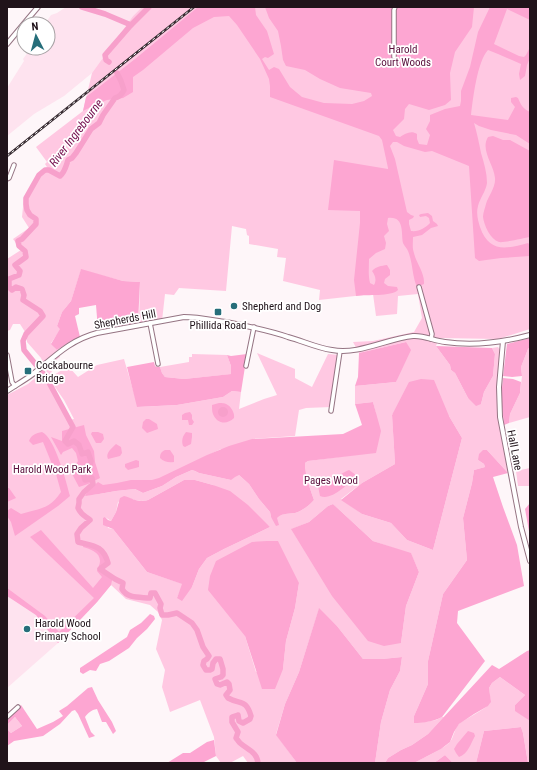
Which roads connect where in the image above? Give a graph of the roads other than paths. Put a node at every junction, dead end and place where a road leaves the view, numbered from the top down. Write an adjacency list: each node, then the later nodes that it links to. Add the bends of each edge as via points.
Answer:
1 (38, 7): 3 (street)
2 (395, 7): 4 (street)
3 (7, 43)
4 (394, 57)
5 (14, 165): 6 (street)
6 (7, 179)
7 (419, 287): 11 (street)
8 (150, 323): 9 (street, Shepherds Hill, via 191,317); 15 (street); 17 (street, Shepherds Hill, via 87,336 71,344)
9 (254, 327): 13 (street, Shepherds Hill, via 325,349); 16 (street)
10 (530, 335): 12 (street, Shepherds Hill)
11 (432, 339): 12 (street, Shepherds Hill, via 454,343); 13 (street, Shepherds Hill, via 413,336)
12 (503, 341): 20 (street, Hall Lane, via 500,417)
13 (340, 351): 19 (street)
14 (7, 355): 17 (street)
15 (158, 364)
16 (246, 366)
17 (15, 386): 18 (street, Shepherds Hill)
18 (7, 391)
19 (331, 411)
20 (530, 561)
21 (18, 707): 22 (street)
22 (7, 717)

